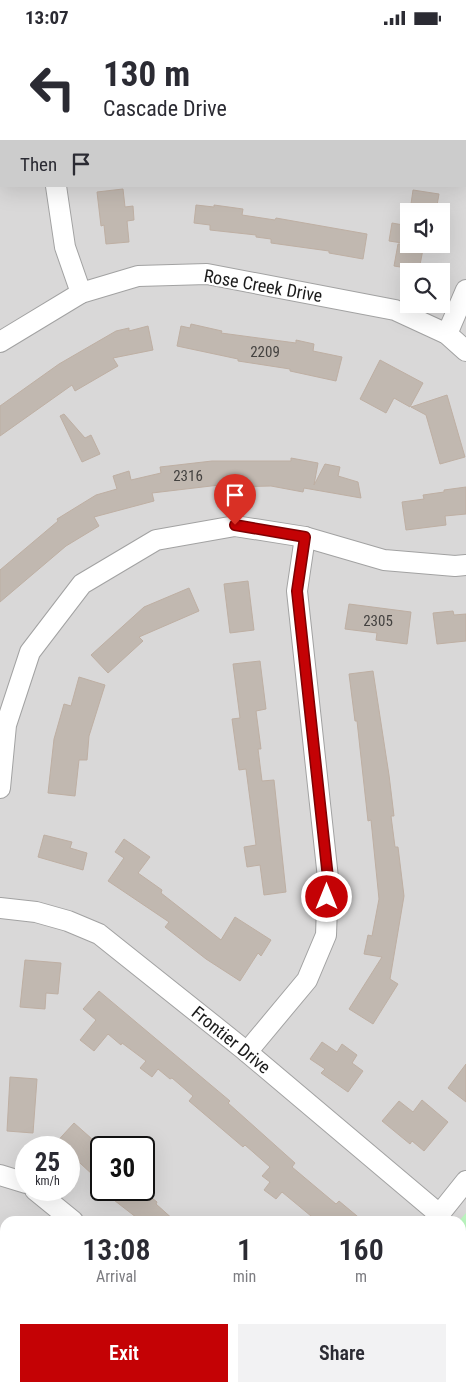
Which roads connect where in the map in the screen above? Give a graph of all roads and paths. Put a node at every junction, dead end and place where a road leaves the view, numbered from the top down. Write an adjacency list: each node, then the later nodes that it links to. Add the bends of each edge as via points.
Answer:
1 (56, 187): 3 (street, via 65,247)
2 (466, 291): 4 (street)
3 (81, 293): 4 (street, Rose Creek Drive, via 138,276 207,274 395,310); 5 (street, Rose Creek Drive)
4 (447, 333): 6 (street, Rose Creek Drive)
5 (0, 342)
6 (466, 351)
7 (305, 537): 8 (street, via 384,560); 9 (street, via 235,525 156,540 82,584 30,653 6,725); 11 (street, via 297,591 328,878 326,935 307,980)
8 (466, 565)
9 (0, 788)
10 (0, 909): 11 (street, Frontier Drive, via 36,912 98,934)
11 (247, 1053): 17 (street, Frontier Drive)
12 (0, 1175): 13 (street)
13 (15, 1180)
14 (466, 1181): 18 (street)
15 (48, 1201): 16 (street)
16 (67, 1216)
17 (435, 1216)
18 (439, 1216)

